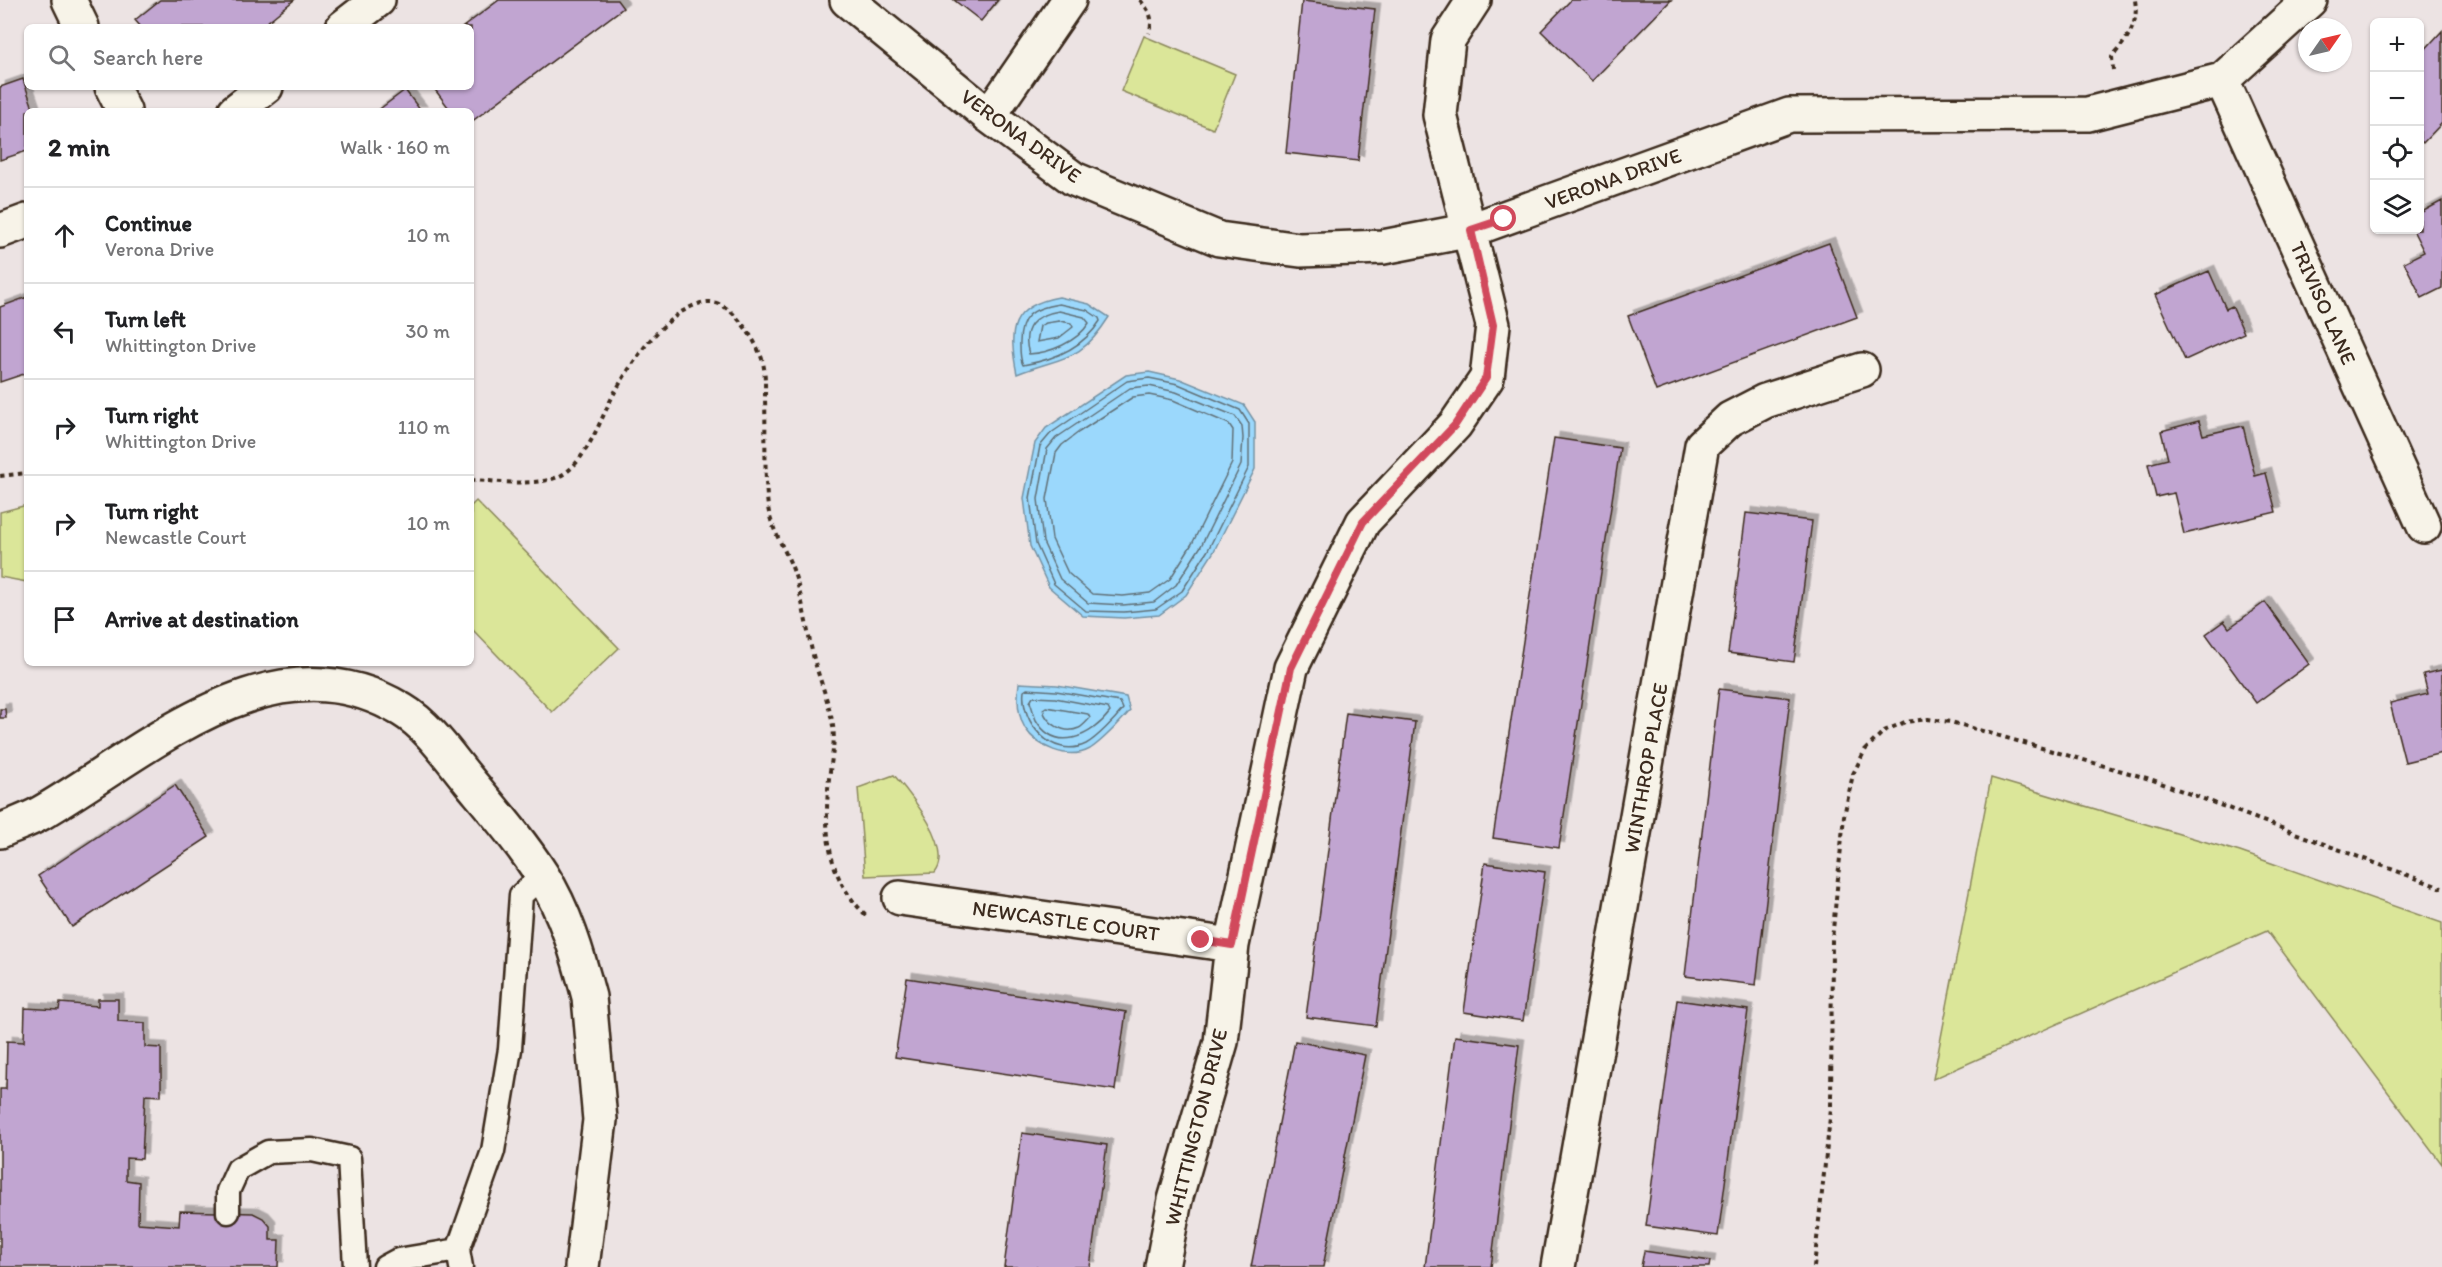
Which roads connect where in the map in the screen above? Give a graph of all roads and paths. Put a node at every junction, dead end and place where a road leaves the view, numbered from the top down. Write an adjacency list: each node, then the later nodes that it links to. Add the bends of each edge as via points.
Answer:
1 (69, 0): 9 (street)
2 (378, 0): 10 (street)
3 (847, 0): 18 (street, VERONA DRIVE)
4 (1068, 0): 18 (street)
5 (1140, 0): 11 (path, via 1150,11)
6 (1474, 0): 20 (street, WHITTINGTON DRIVE, via 1448,40 1440,115)
7 (2134, 0): 15 (path, via 2137,12 2131,35 2112,57)
8 (2310, 0): 12 (street, VERONA DRIVE)
9 (81, 24)
10 (347, 24)
11 (1149, 33)
12 (2222, 80): 15 (street, VERONA DRIVE); 26 (street, TRIVISO LANE)
13 (113, 90): 16 (street)
14 (262, 90): 17 (street)
15 (2116, 107): 20 (street, VERONA DRIVE, via 2088,114 1789,115)
16 (122, 108)
17 (239, 108)
18 (989, 116): 20 (street, VERONA DRIVE, via 1074,179 1219,239 1300,250 1383,247)
19 (24, 222): 21 (street)
20 (1471, 230): 32 (street, WHITTINGTON DRIVE, via 1493,325 1486,378 1455,425 1363,522 1291,668)
21 (0, 231)
22 (1862, 370): 39 (street, WINTHROP PLACE, via 1765,401 1730,419 1702,445)
23 (24, 473): 24 (path)
24 (0, 476)
25 (474, 480): 31 (path, via 535,482 560,476 579,458 616,390 666,322 690,307 710,302 725,305 738,318 761,355 768,507 803,602 833,729 828,836 834,871 852,902)
26 (2424, 526)
27 (0, 831): 28 (street, via 40,813 125,758 241,697 291,684 332,684 371,694 404,711 424,729 509,829)
28 (542, 876): 34 (lane, via 521,895 510,1049 493,1151); 37 (street, via 564,916 589,997 600,1120)
29 (2442, 888): 40 (path, via 2150,779 1951,722 1905,722 1884,731 1865,750 1853,774 1844,816 1832,940 1831,1108)
30 (900, 898): 32 (street, NEWCASTLE COURT)
31 (874, 922)
32 (1232, 945): 38 (street, WHITTINGTON DRIVE, via 1221,1042 1175,1200)
33 (228, 1212): 35 (lane, via 228,1191 238,1169 268,1152 312,1150 348,1158)
34 (460, 1258): 36 (lane, via 398,1260)
35 (355, 1267)
36 (385, 1267)
37 (582, 1267)
38 (1162, 1267)
39 (1558, 1267)
40 (1814, 1267)

